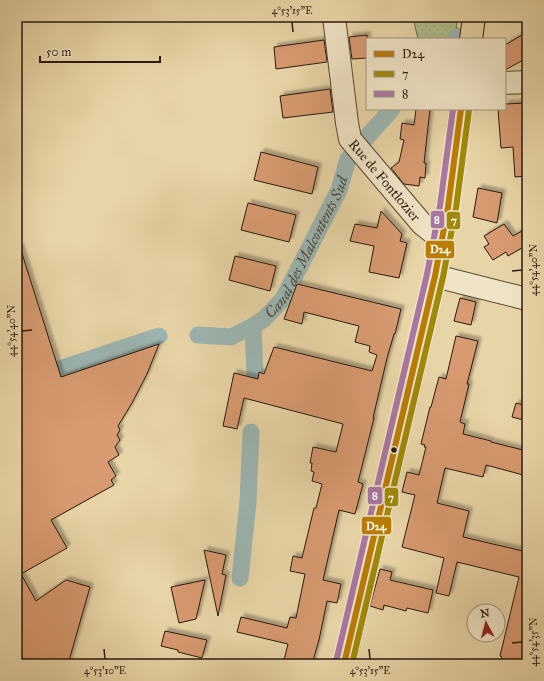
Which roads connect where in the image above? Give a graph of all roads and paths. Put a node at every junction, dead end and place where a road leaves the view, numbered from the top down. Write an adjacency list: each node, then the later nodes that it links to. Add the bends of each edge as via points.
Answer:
1 (334, 17): 7 (street, Rue de Fontlozier, via 350,139 422,224 432,232)
2 (474, 17): 3 (main road)
3 (471, 38)
4 (527, 82): 5 (street)
5 (506, 83)
6 (461, 110): 7 (main road)
7 (443, 234): 8 (main road)
8 (435, 276): 9 (street); 10 (main road)
9 (527, 299)
10 (344, 664)

